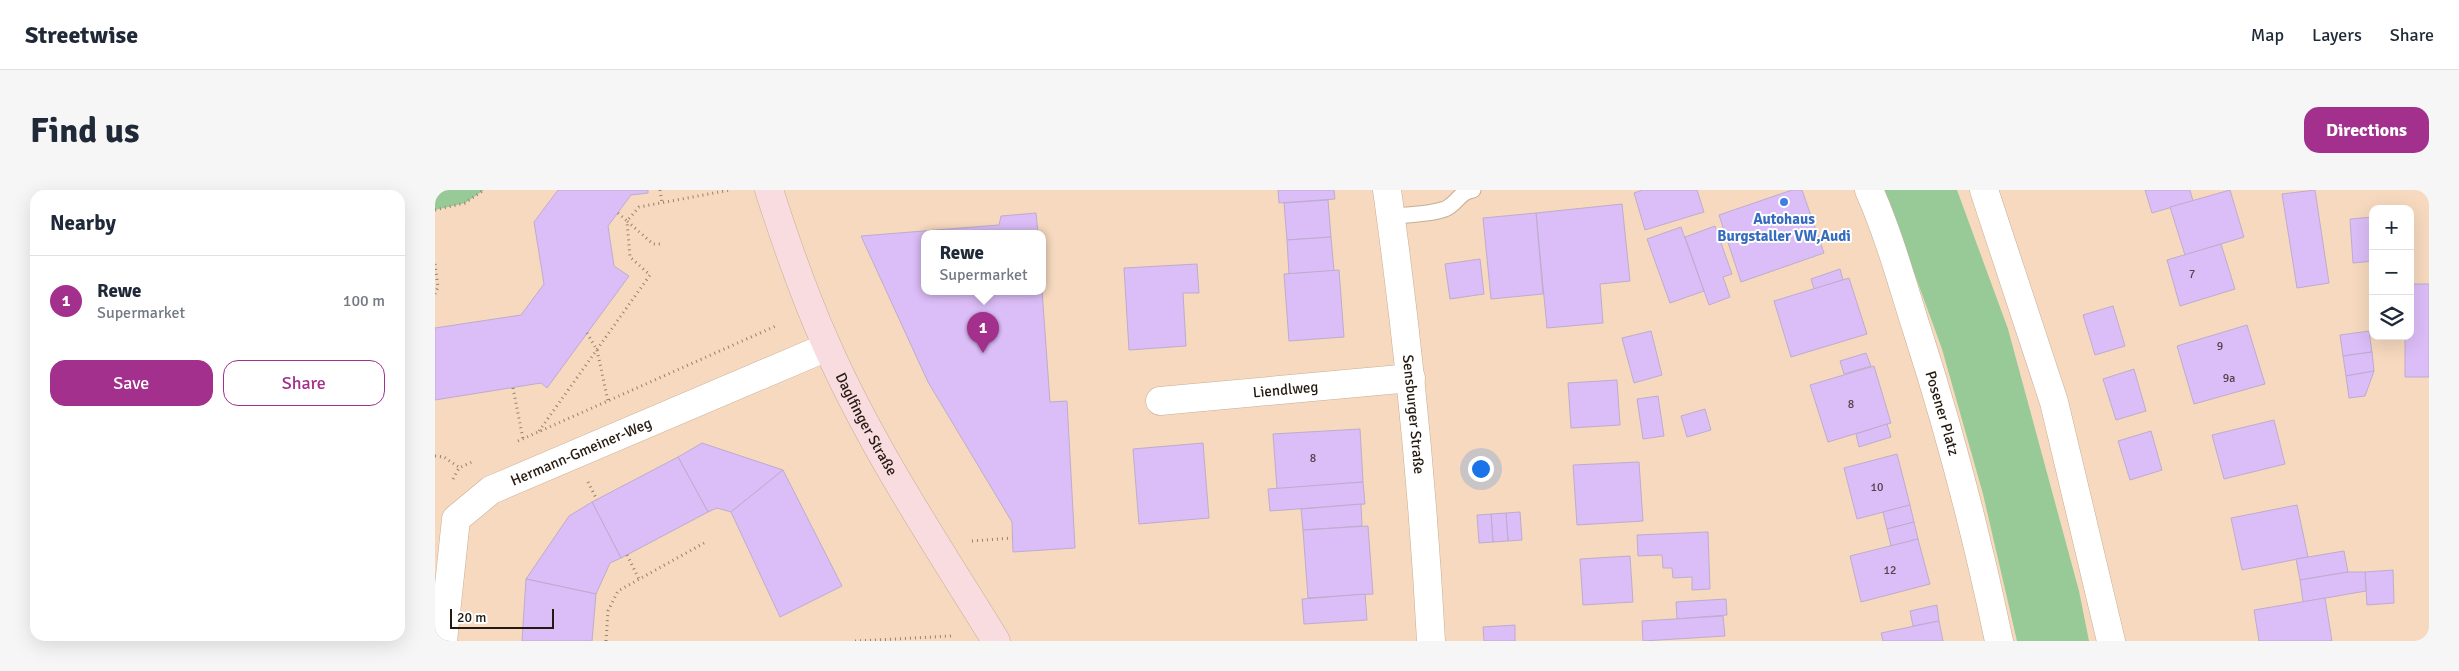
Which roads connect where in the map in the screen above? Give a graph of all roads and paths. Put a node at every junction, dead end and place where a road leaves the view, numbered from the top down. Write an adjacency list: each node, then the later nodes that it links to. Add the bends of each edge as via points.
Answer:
1 (484, 190): 10 (path, via 465,204)
2 (660, 190): 9 (path)
3 (730, 190): 9 (path)
4 (769, 190): 18 (street, Daglfinger Straße, via 795,268)
5 (1387, 190): 12 (street, Sensburger Straße)
6 (1473, 190): 12 (lane, via 1465,191 1452,205 1443,209)
7 (1869, 190): 37 (street, Posener Platz, via 1945,419 1983,564)
8 (1984, 190): 38 (street, via 2054,402)
9 (662, 203): 13 (path, via 639,207)
10 (435, 210)
11 (618, 213): 13 (path)
12 (1390, 217): 20 (street, Sensburger Straße)
13 (627, 221): 14 (path, via 653,244); 19 (path, via 630,257 650,275)
14 (663, 244)
15 (435, 264): 16 (path, via 439,287)
16 (435, 294)
17 (587, 333): 19 (path)
18 (827, 347): 28 (street, Daglfinger Straße, via 881,453); 32 (street, Hermann-Gmeiner-Weg, via 491,490 456,519)
19 (597, 350): 22 (path); 24 (path)
20 (1411, 378): 23 (street, Liendlweg); 36 (street, Sensburger Straße)
21 (513, 388): 25 (path)
22 (608, 401)
23 (1160, 401)
24 (538, 432)
25 (523, 439)
26 (1012, 538): 28 (path)
27 (704, 543): 30 (path)
28 (937, 544): 35 (street, Daglfinger Straße)
29 (627, 555): 30 (path)
30 (639, 579): 33 (path, via 618,591 608,611)
31 (952, 636): 34 (path)
32 (443, 641)
33 (606, 641)
34 (855, 641)
35 (996, 641)
36 (1431, 641)
37 (1999, 641)
38 (2111, 641)

